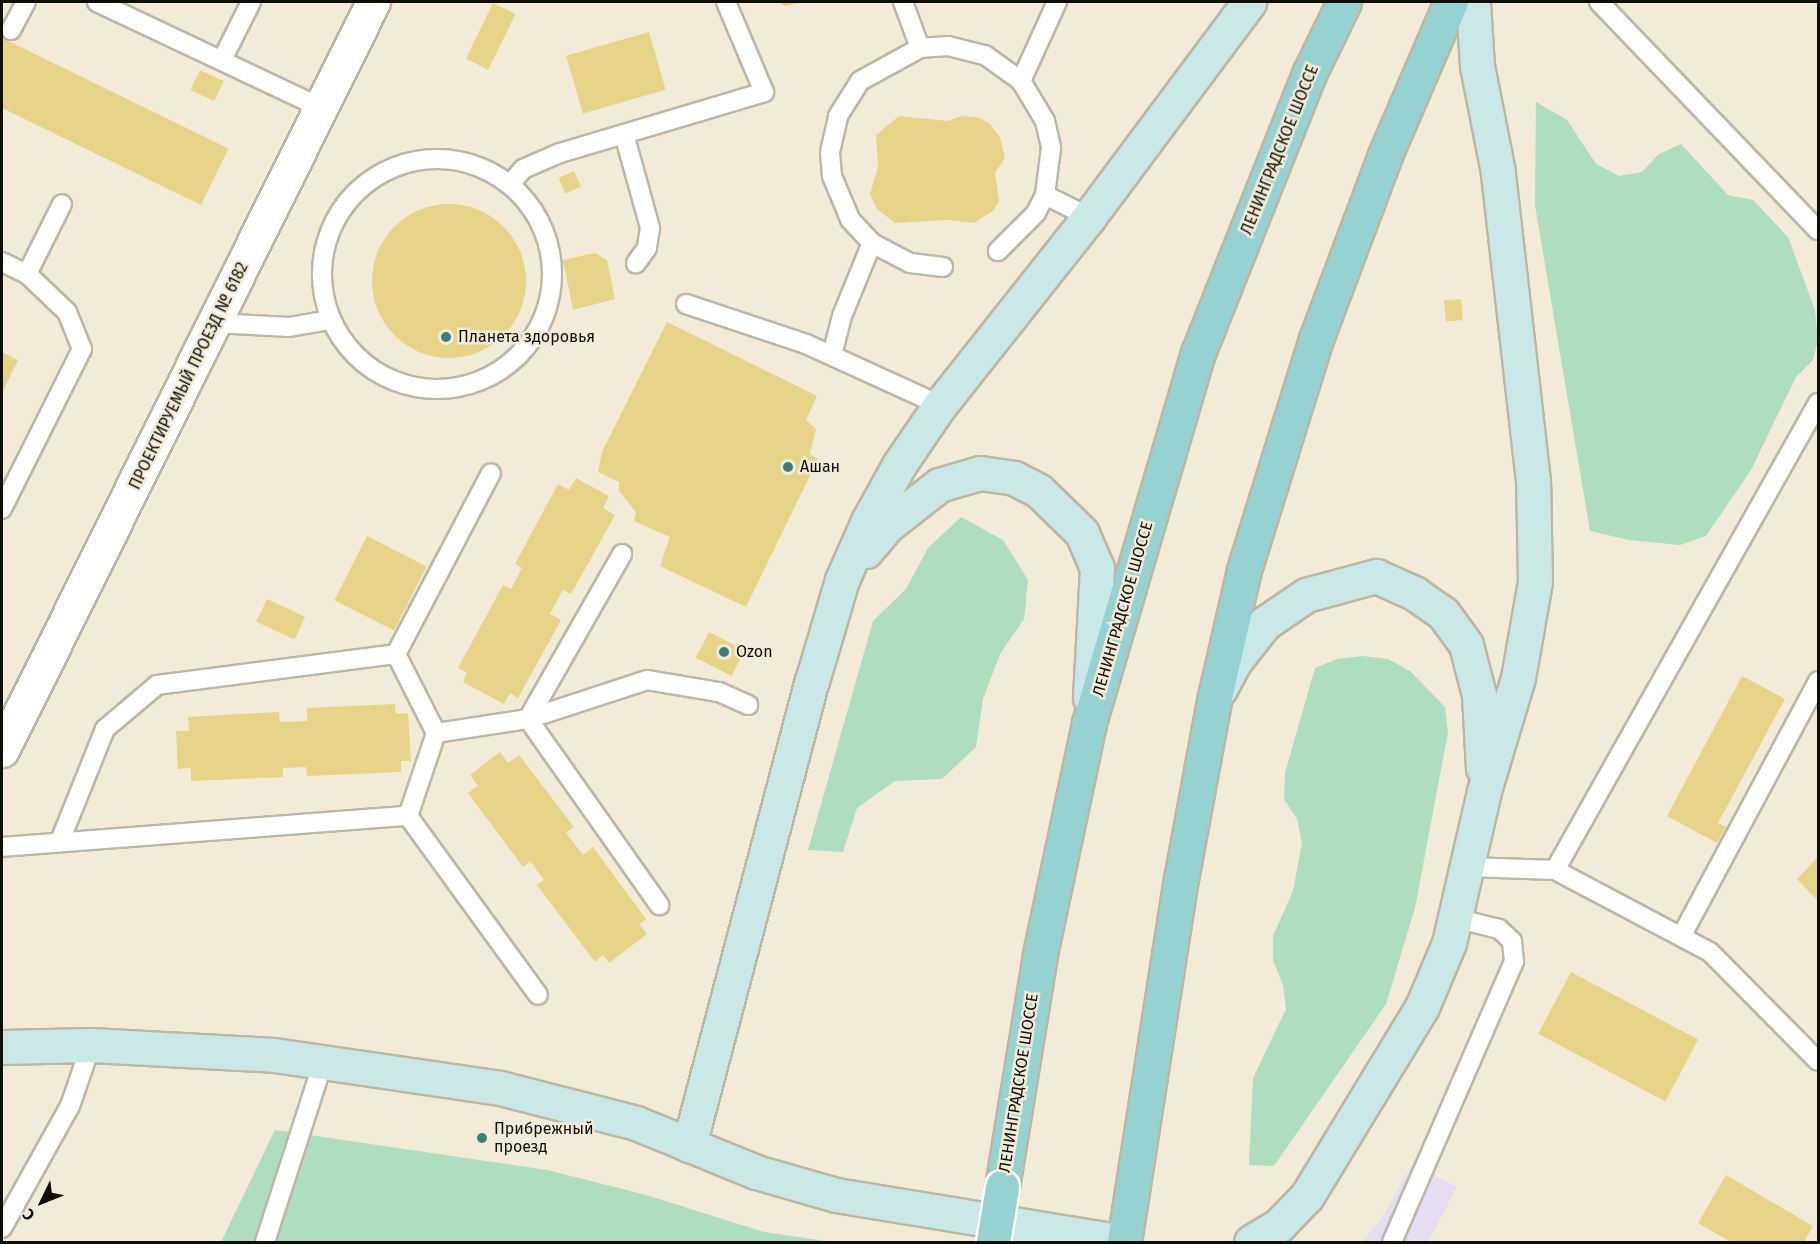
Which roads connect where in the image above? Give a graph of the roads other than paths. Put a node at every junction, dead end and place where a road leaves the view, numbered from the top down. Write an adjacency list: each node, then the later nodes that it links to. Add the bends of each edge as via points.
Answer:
1 (26, 2): 13 (lane)
2 (97, 2): 15 (lane)
3 (251, 2): 15 (lane)
4 (373, 2): 17 (street, ПРОЕКТИРУЕМЫЙ ПРОЕЗД № 6182)
5 (726, 2): 18 (lane, via 764,92)
6 (903, 2): 14 (lane)
7 (1057, 2): 16 (lane)
8 (1249, 2): 22 (street)
9 (1344, 2): 45 (main road, ЛЕНИНГРАДСКОЕ ШОССЕ, via 1309,74 1198,353)
10 (1450, 2): 42 (main road, via 1385,155 1316,339 1244,570)
11 (1473, 2): 48 (street, via 1477,66 1498,172 1533,482 1535,582 1518,678)
12 (1599, 2): 23 (lane)
13 (11, 30)
14 (920, 48): 16 (lane, via 948,46 985,55); 24 (lane, via 860,81 838,116 830,152 832,176 850,219)
15 (222, 60): 17 (lane)
16 (1021, 81): 20 (lane, via 1045,121 1051,148)
17 (321, 108): 32 (street, ПРОЕКТИРУЕМЫЙ ПРОЕЗД № 6182)
18 (624, 134): 19 (lane, via 523,169); 27 (lane, via 650,228 647,248)
19 (511, 183): 31 (lane, via 464,160 422,158 374,175 329,228 320,276); 31 (lane, via 540,218 554,286 542,325 506,368 476,384 429,391 390,381 353,355)
20 (1045, 195): 22 (lane); 25 (lane, via 1036,213)
21 (62, 204): 29 (lane)
22 (1089, 217): 35 (street)
23 (1818, 230)
24 (872, 243): 28 (lane, via 910,263); 33 (lane, via 842,316)
25 (998, 251)
26 (2, 262): 29 (lane)
27 (636, 263)
28 (943, 267)
29 (27, 274): 37 (lane, via 67,312 82,349)
30 (686, 304): 33 (lane)
31 (330, 320): 32 (lane, via 290,327)
32 (215, 323): 47 (street, ПРОЕКТИРУЕМЫЙ ПРОЕЗД № 6182)
33 (832, 356): 35 (lane)
34 (1818, 403): 53 (lane)
35 (940, 405): 39 (street, via 899,465)
36 (491, 472): 40 (lane)
37 (2, 509)
38 (622, 554): 44 (lane)
39 (842, 580): 45 (street, via 888,525 939,485 980,474 1014,478 1039,491 1082,533 1097,568); 62 (street)
40 (396, 654): 46 (lane); 50 (lane, via 157,685 105,729)
41 (1818, 681): 56 (lane)
42 (1214, 702): 48 (street, via 1235,661 1265,623 1306,595 1376,576 1414,593 1443,614 1466,645 1479,695); 66 (main road, via 1181,879)
43 (748, 705): 44 (lane, via 719,692 647,680)
44 (528, 719): 46 (lane); 54 (lane)
45 (1089, 723): 65 (main road, ЛЕНИНГРАДСКОЕ ШОССЕ, bridge, via 1040,954)
46 (436, 733): 49 (lane)
47 (2, 750)
48 (1484, 791): 52 (street)
49 (408, 816): 50 (lane); 57 (lane)
50 (60, 841): 51 (lane)
51 (2, 847)
52 (1469, 867): 53 (lane); 55 (street)
53 (1555, 870): 56 (lane)
54 (659, 905)
55 (1455, 918): 67 (street, via 1422,1007 1341,1147 1307,1196 1279,1225); 68 (lane, via 1498,929 1512,941 1514,961)
56 (1682, 935): 61 (lane, via 1723,962)
57 (538, 995)
58 (91, 1046): 59 (street); 60 (street); 63 (lane, via 70,1106)
59 (2, 1047)
60 (324, 1059): 62 (street, via 500,1088 636,1123); 64 (lane)
61 (1818, 1061)
62 (689, 1145): 66 (street, via 756,1172 836,1195)
63 (2, 1228)
64 (265, 1242)
65 (993, 1242)
66 (1123, 1242)
67 (1251, 1242)
68 (1392, 1242)

